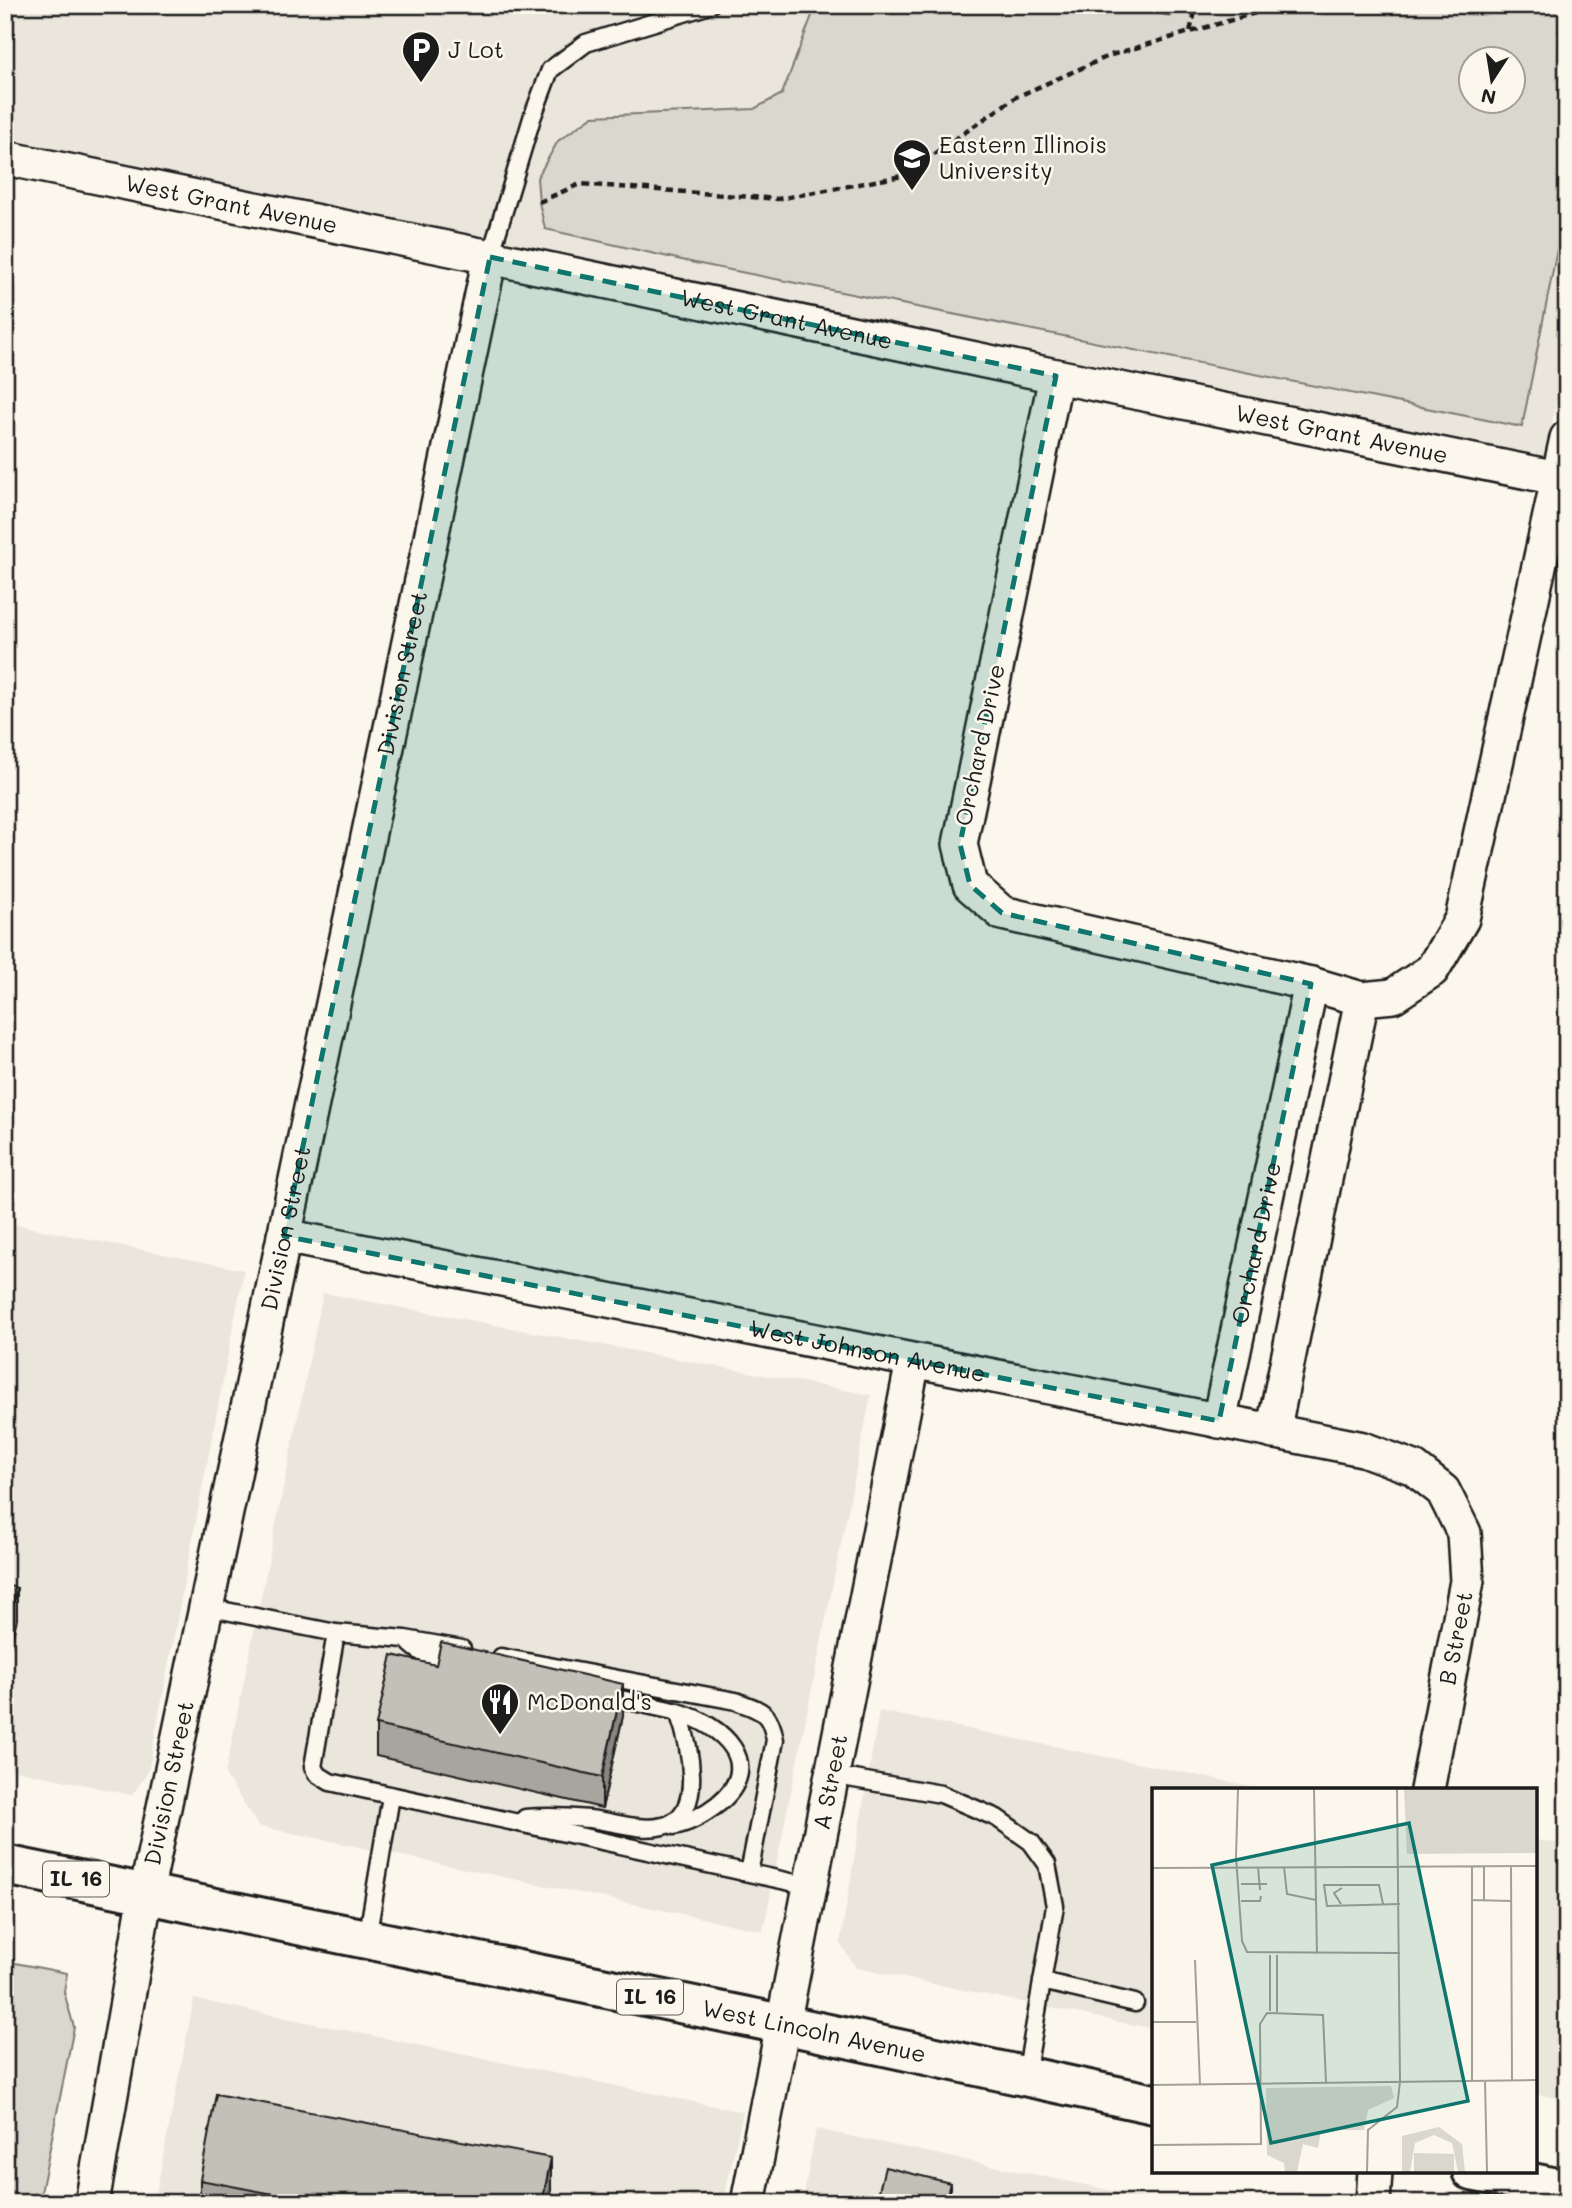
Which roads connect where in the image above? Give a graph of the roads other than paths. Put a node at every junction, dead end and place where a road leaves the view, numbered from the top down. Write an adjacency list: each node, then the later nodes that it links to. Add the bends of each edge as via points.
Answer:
1 (710, 5): 3 (lane, via 586,43 550,70)
2 (5, 158): 3 (street, West Grant Avenue)
3 (489, 257): 4 (street, West Grant Avenue); 9 (street, Division Street)
4 (1056, 376): 6 (street, West Grant Avenue); 7 (street, Orchard Drive, via 960,845 970,885 1002,912)
5 (1567, 438): 6 (street, Orchard Drive)
6 (1563, 479): 8 (street, Orchard Drive, via 1462,919 1432,970 1393,996)
7 (1311, 984): 8 (street, Orchard Drive); 11 (street, Orchard Drive)
8 (1362, 999): 12 (street)
9 (284, 1236): 10 (street, West Johnson Avenue); 14 (street, Division Street)
10 (913, 1361): 11 (street, West Johnson Avenue); 22 (street, A Street)
11 (1219, 1421): 12 (street, West Johnson Avenue)
12 (1273, 1432): 13 (street, West Johnson Avenue, via 1363,1449 1414,1468)
13 (1443, 1491): 23 (street, B Street, via 1464,1533 1467,1581)
14 (206, 1607): 15 (lane); 30 (street, Division Street)
15 (335, 1633): 16 (lane); 24 (lane, via 313,1767 330,1782)
16 (405, 1639): 17 (lane, via 431,1658); 28 (lane, via 736,1701 760,1710 772,1723 775,1740)
17 (477, 1670)
18 (503, 1674): 19 (lane)
19 (526, 1678)
20 (586, 1691): 21 (lane)
21 (678, 1712): 26 (lane, via 688,1744 690,1800 682,1815); 26 (lane, via 706,1723 734,1747 740,1768 729,1794 705,1814)
22 (831, 1775): 29 (street, A Street); 32 (lane, via 941,1794 997,1818 1031,1842 1047,1864 1055,1906)
23 (1427, 1788)
24 (391, 1796): 25 (lane); 31 (lane)
25 (517, 1823): 26 (lane, via 525,1817 538,1817); 28 (lane)
26 (665, 1826)
27 (5, 1865): 30 (main road, IL 16)
28 (750, 1873): 29 (lane)
29 (809, 1886): 34 (street, A Street)
30 (146, 1894): 31 (main road, West Lincoln Avenue / IL 16); 40 (street, Division Street)
31 (367, 1939): 34 (main road, West Lincoln Avenue / IL 16)
32 (1042, 1981): 33 (lane); 35 (lane)
33 (1135, 2003)
34 (782, 2024): 35 (main road, West Lincoln Avenue / IL 16); 41 (street, A Street)
35 (1026, 2076): 36 (main road, West Lincoln Avenue / IL 16)
36 (1152, 2104)
37 (1375, 2173): 42 (street)
38 (1482, 2173): 39 (main road)
39 (1567, 2190)
40 (92, 2203)
41 (748, 2203)
42 (1373, 2203)

